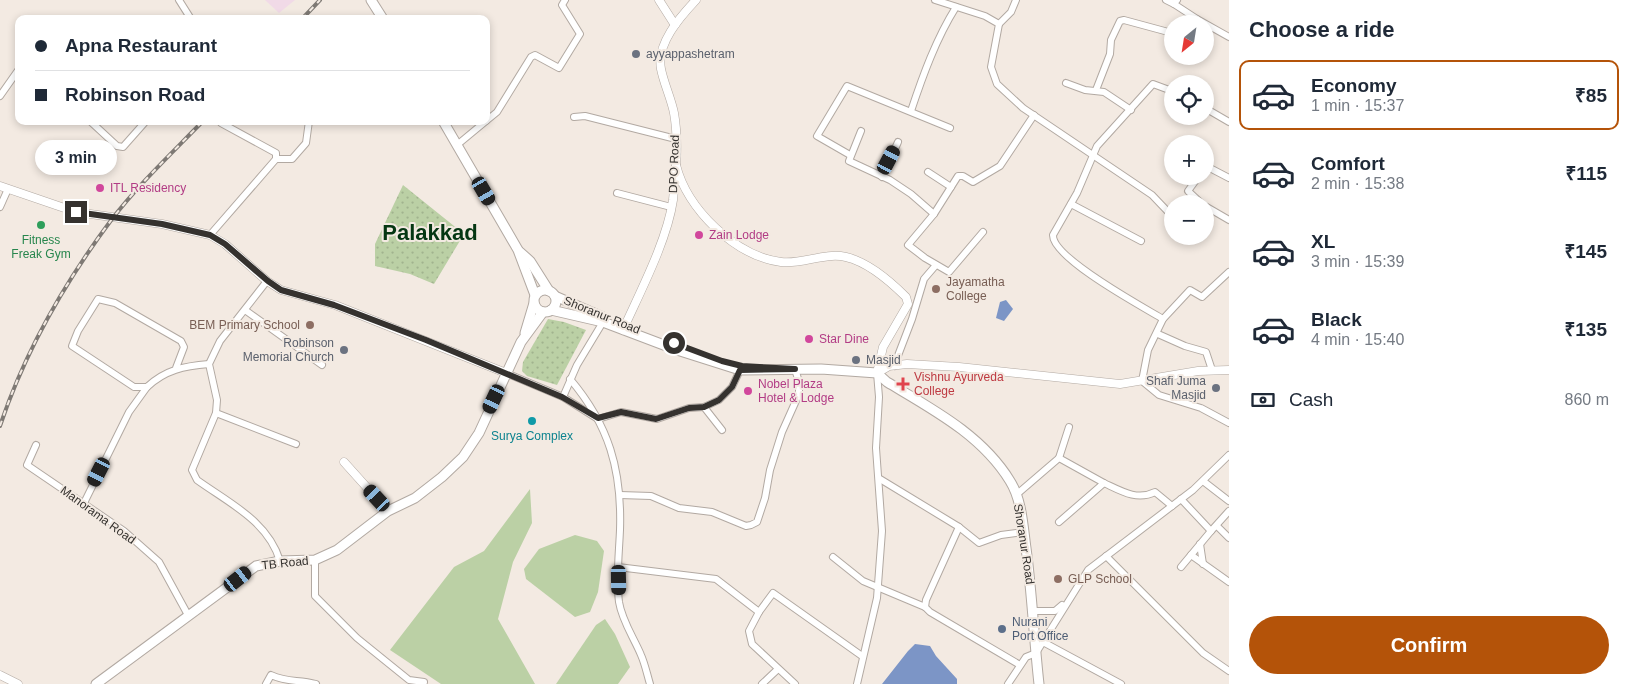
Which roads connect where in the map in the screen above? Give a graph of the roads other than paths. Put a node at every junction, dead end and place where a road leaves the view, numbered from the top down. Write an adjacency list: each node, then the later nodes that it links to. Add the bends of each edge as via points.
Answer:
1 (179, 0): 11 (street)
2 (371, 0): 12 (main road)
3 (565, 0): 29 (street, via 562,5 580,34 559,68 535,55 531,57 497,112)
4 (659, 0): 15 (street)
5 (696, 0): 15 (street, DPO Road)
6 (936, 0): 10 (street)
7 (1016, 0): 14 (street, via 1011,12)
8 (1166, 0): 9 (street)
9 (1176, 2): 13 (street)
10 (956, 7): 14 (street, via 986,16); 25 (street, via 944,26)
11 (188, 15)
12 (381, 15)
13 (1192, 15)
14 (999, 24): 27 (street, via 992,74 997,84)
15 (675, 25): 39 (street, DPO Road, via 666,42 660,67 674,113)
16 (1214, 29): 18 (street)
17 (1164, 31): 22 (street, via 1120,21)
18 (1229, 37)
19 (15, 75): 23 (street)
20 (1066, 82): 22 (street, via 1085,90)
21 (1164, 88): 24 (street, via 1153,84)
22 (1096, 90): 24 (street)
23 (0, 96)
24 (1131, 110): 42 (street)
25 (911, 111): 37 (street); 43 (street, via 847,86 817,136)
26 (1214, 113): 30 (street)
27 (1034, 115): 42 (street); 51 (street, via 1000,166 973,182 958,176)
28 (574, 117): 39 (street, via 585,116)
29 (490, 118)
30 (1229, 122)
31 (94, 125): 32 (street, via 117,146 123,146)
32 (142, 125)
33 (223, 125): 44 (street, via 276,152)
34 (308, 125): 44 (street, via 306,143 292,159)
35 (446, 125): 41 (main road)
36 (481, 125): 41 (street)
37 (950, 128)
38 (861, 131): 43 (street)
39 (676, 139): 45 (street, DPO Road)
40 (898, 142): 48 (street)
41 (458, 145): 65 (main road)
42 (1092, 154): 55 (street, via 1091,164); 58 (street, via 1152,195)
43 (850, 155): 48 (street, via 852,164)
44 (276, 159): 63 (street)
45 (676, 165): 57 (street, DPO Road); 85 (street, via 683,185 712,224 753,254 782,262 846,257 874,272 906,297 908,304 883,348)
46 (1214, 170): 49 (street)
47 (928, 172): 51 (street)
48 (882, 177): 60 (street, via 912,194)
49 (1229, 178)
50 (1192, 185): 54 (street, via 1188,191)
51 (951, 187): 60 (street)
52 (4, 188): 56 (street); 63 (street, via 76,212 162,224)
53 (618, 193): 57 (street)
54 (1192, 195)
55 (1070, 204): 64 (street); 73 (street, via 1053,235 1056,245 1100,281)
56 (0, 207)
57 (671, 207): 75 (street, DPO Road, via 664,234)
58 (1164, 208)
59 (1214, 211): 61 (street)
60 (934, 214): 66 (street, via 908,245)
61 (1229, 220)
62 (983, 232): 66 (street, via 949,272)
63 (210, 235): 68 (street)
64 (1140, 241)
65 (518, 250): 69 (main road, via 530,260); 70 (main road)
66 (936, 265): 85 (street, via 922,286 912,319)
67 (1229, 272): 73 (street, via 1202,297 1190,290)
68 (268, 281): 71 (street); 86 (street, via 281,290 334,305)
69 (552, 293): 70 (main road, Shoranur Road, via 543,290); 72 (main road, Shoranur Road, via 555,305); 75 (main road, Shoranur Road)
70 (535, 299): 72 (main road, via 537,309); 77 (main road)
71 (245, 310): 78 (street, via 220,341); 79 (street)
72 (547, 311): 74 (main road, Shoranur Road); 77 (main road, TB Road)
73 (1163, 319): 76 (street)
74 (603, 322): 75 (main road, Shoranur Road); 87 (street)
75 (624, 328): 81 (main road, Shoranur Road, via 742,366); 82 (main road, Shoranur Road, via 721,366)
76 (1158, 334): 83 (street, via 1206,352); 88 (street, via 1148,350)
77 (521, 342): 86 (main road, TB Road)
78 (209, 364): 80 (street); 92 (street, via 217,400)
79 (322, 365)
80 (176, 368): 89 (street, via 158,376); 89 (street, via 184,347 181,341 115,303 98,299 72,346 134,386)
81 (795, 369): 82 (main road, Shoranur Road); 85 (main road, Shoranur Road); 105 (street, via 799,394 782,432 757,522 746,526 712,512 679,508 651,496)
82 (740, 370): 91 (street, via 732,387 719,400)
83 (1212, 370): 84 (street); 88 (street)
84 (1229, 370)
85 (885, 372): 88 (street, via 907,364 959,366 1120,384); 102 (street, via 879,398 876,448); 106 (main road, Shoranur Road, via 961,429 997,464 1011,482)
86 (506, 373): 90 (street); 111 (main road, TB Road, via 479,433 463,457 415,498)
87 (570, 379): 90 (street); 93 (street)
88 (1142, 381): 94 (street, via 1159,395 1202,408)
89 (147, 387): 109 (street, via 129,412)
90 (562, 397): 93 (street)
91 (704, 407): 93 (street, via 689,408 656,419 621,412); 96 (street)
92 (216, 413): 97 (street); 123 (street, via 192,474 255,521 272,542)
93 (598, 418): 105 (street, via 618,471)
94 (1229, 423)
95 (1069, 427): 100 (street)
96 (722, 430)
97 (296, 444)
98 (36, 445): 109 (street, Manorama Road, via 27,465)
99 (1229, 455): 103 (street)
100 (1059, 458): 104 (street); 106 (street)
101 (344, 462): 111 (street)
102 (880, 479): 114 (street); 128 (street, via 882,531)
103 (1203, 480): 107 (street); 108 (street)
104 (1104, 484): 110 (street, via 1130,495 1155,492); 113 (street)
105 (620, 495): 125 (street)
106 (1016, 495): 116 (main road, Shoranur Road)
107 (1181, 499): 110 (street); 115 (street)
108 (1229, 501)
109 (84, 503): 133 (street, Manorama Road, via 124,531 159,562)
110 (1172, 506): 120 (street)
111 (388, 510): 122 (main road, TB Road, via 337,550)
112 (1229, 511): 115 (street)
113 (1059, 522)
114 (959, 527): 116 (street, via 979,543 1001,535); 130 (street)
115 (1214, 528): 117 (street); 118 (street)
116 (1024, 532): 131 (main road, Shoranur Road)
117 (1229, 538)
118 (1200, 544): 119 (street); 124 (street)
119 (1191, 555): 124 (street); 126 (street)
120 (1106, 556): 129 (street, via 1088,570); 139 (street, via 1203,653)
121 (833, 557): 128 (street, via 862,581)
122 (315, 560): 123 (main road, TB Road); 141 (street, via 315,596)
123 (280, 561): 133 (main road, TB Road, via 256,566)
124 (1203, 564): 127 (street)
125 (618, 567): 132 (street, via 716,579); 147 (street, via 619,602)
126 (1181, 567)
127 (1229, 582)
128 (878, 589): 130 (street); 136 (street)
129 (1065, 603): 131 (street, via 1055,611); 134 (street)
130 (925, 607): 137 (street)
131 (1033, 611): 135 (main road, Shoranur Road)
132 (759, 612): 136 (street, via 773,593); 138 (street, via 749,631 749,638)
133 (188, 615): 144 (main road, TB Road)
134 (1043, 642): 135 (street); 153 (street)
135 (1036, 653): 137 (street, via 1026,657); 152 (main road, Shoranur Road)
136 (862, 656): 150 (street)
137 (1020, 665): 151 (street)
138 (778, 669): 148 (street); 149 (street)
139 (1229, 671)
140 (0, 675): 143 (street)
141 (408, 682): 142 (street)
142 (424, 682)
143 (18, 684)
144 (96, 684)
145 (266, 684): 146 (street, via 271,675 284,681 296,679)
146 (316, 684)
147 (650, 684)
148 (762, 684)
149 (795, 684)
150 (857, 684)
151 (1008, 684)
152 (1039, 684)
153 (1121, 684)

